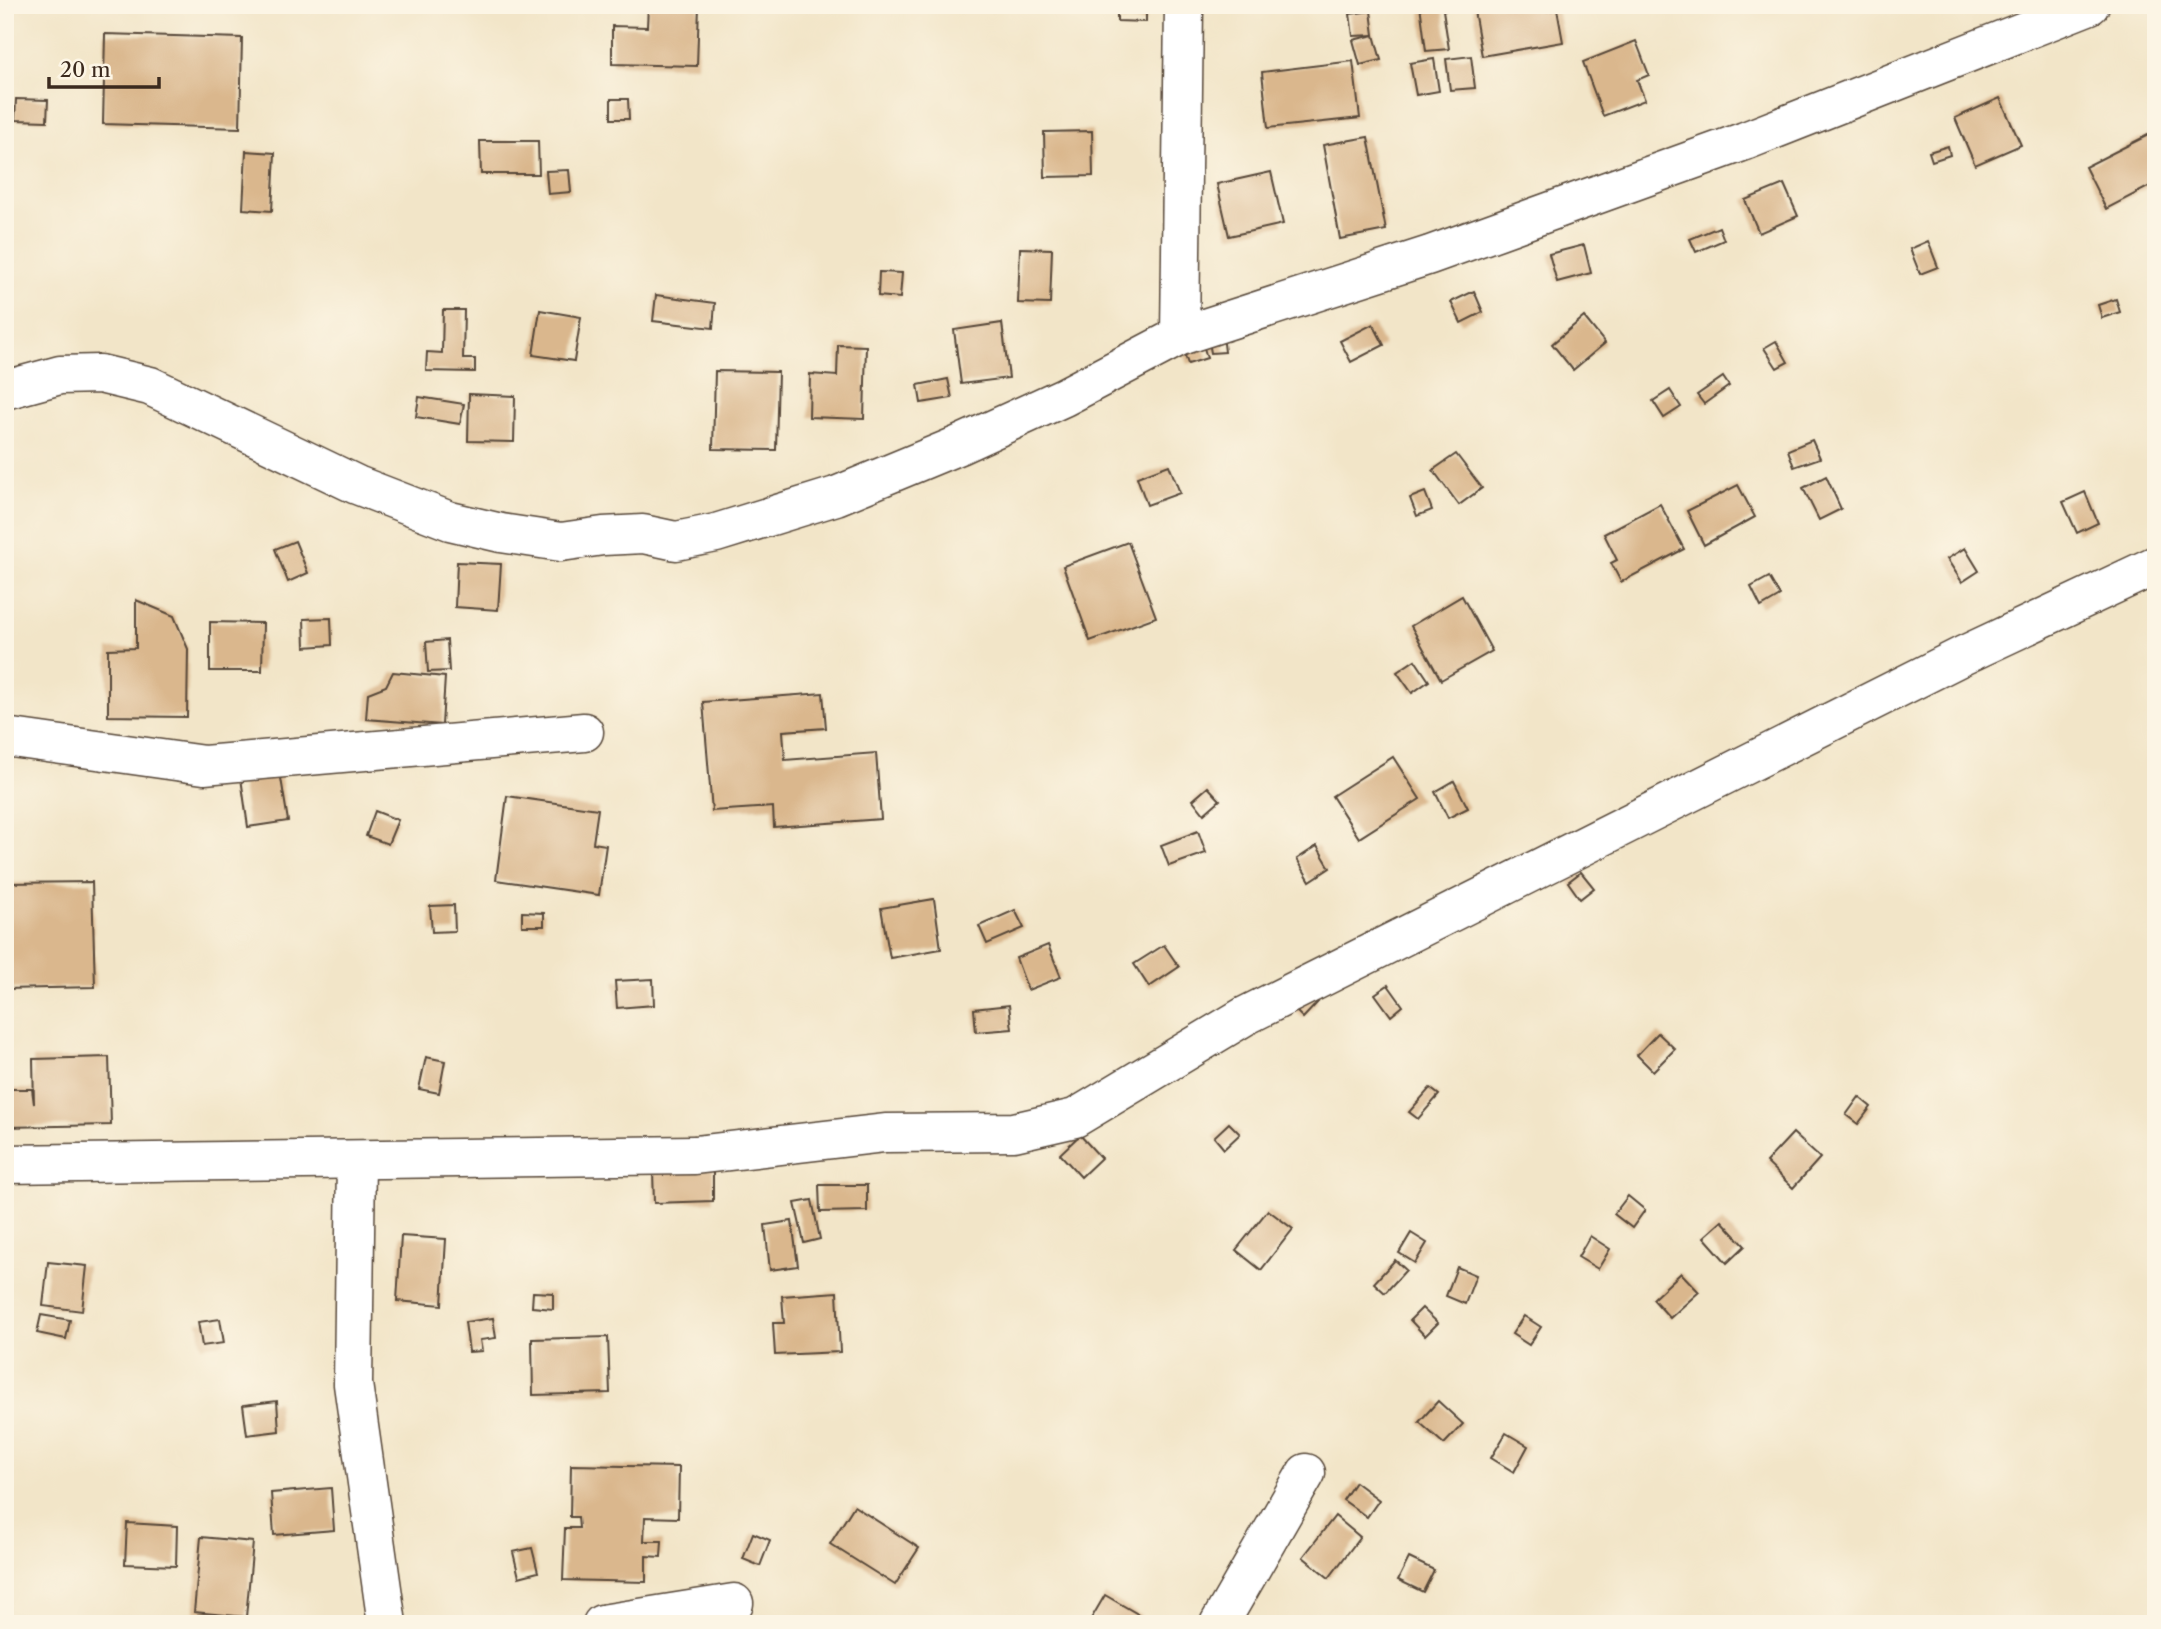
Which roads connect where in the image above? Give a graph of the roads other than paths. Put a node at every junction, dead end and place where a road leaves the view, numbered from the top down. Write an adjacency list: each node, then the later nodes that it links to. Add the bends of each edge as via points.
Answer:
1 (1184, 5): 3 (street)
2 (2090, 5): 3 (street, via 1732,146 1430,255)
3 (1180, 336): 4 (street, via 1064,397 836,496 676,541 643,534 561,542 450,521 357,485 150,386 100,374 60,375)
4 (5, 390)
5 (2156, 565): 8 (street, via 1964,655 1245,1016 1075,1118 1014,1132 884,1133 695,1155)
6 (584, 732): 7 (street, via 204,765)
7 (5, 737)
8 (356, 1160): 9 (street); 12 (street, via 353,1384)
9 (5, 1164)
10 (1306, 1473): 14 (street)
11 (734, 1603): 13 (street)
12 (387, 1624)
13 (602, 1624)
14 (1219, 1624)

